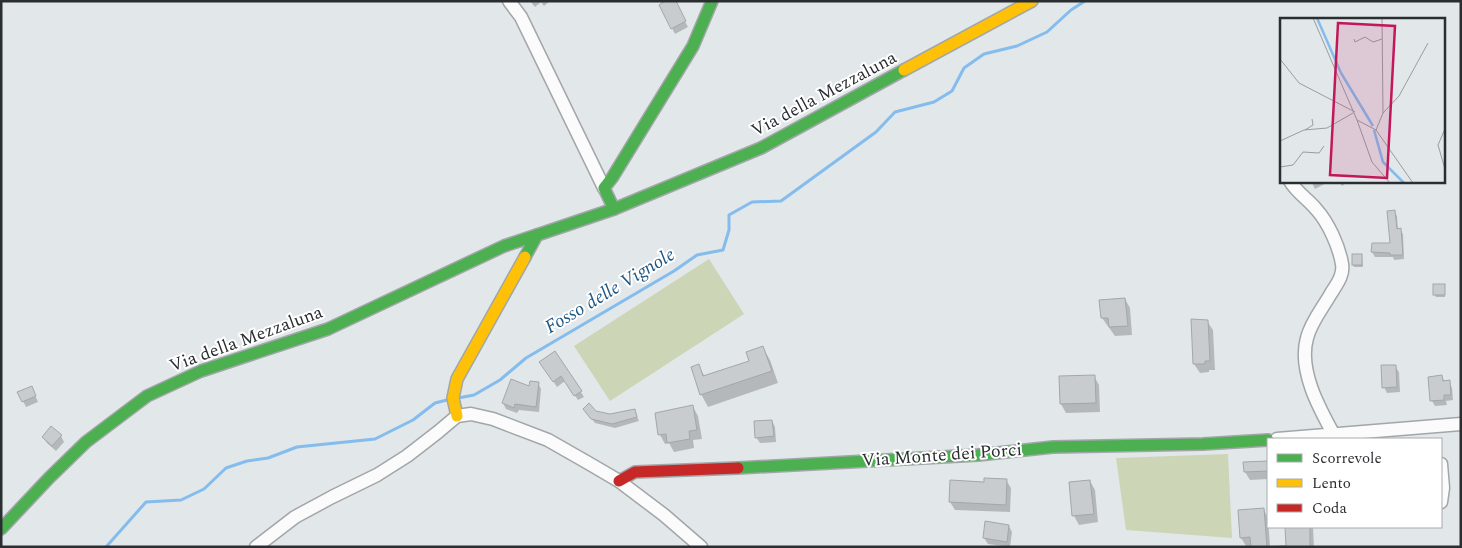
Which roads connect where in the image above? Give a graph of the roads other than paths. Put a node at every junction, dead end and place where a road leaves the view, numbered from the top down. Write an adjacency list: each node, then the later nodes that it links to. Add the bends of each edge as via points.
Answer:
1 (509, 1): 5 (street, via 521,17)
2 (712, 1): 5 (street, via 693,46)
3 (1032, 1): 6 (street, Via della Mezzaluna, via 761,148)
4 (1291, 182): 11 (street, via 1325,220 1342,262 1341,277 1315,318 1305,348 1310,382)
5 (604, 188): 6 (street)
6 (614, 208): 7 (street, Via della Mezzaluna)
7 (537, 235): 8 (street, via 457,379 452,404); 17 (street, Via della Mezzaluna, via 504,246 328,329 201,371 147,396 86,442)
8 (457, 416): 15 (street, via 471,414 494,419 548,440); 18 (street, via 407,456 295,517)
9 (1461, 424): 10 (street)
10 (1438, 433): 11 (street)
11 (1334, 435): 12 (street)
12 (1292, 438)
13 (1267, 440): 15 (street, Via Monte dei Porci, via 1053,447 978,455 728,469 644,470)
14 (1442, 476): 16 (street)
15 (619, 481): 19 (street)
16 (1442, 495)
17 (1, 529)
18 (256, 547)
19 (701, 547)

